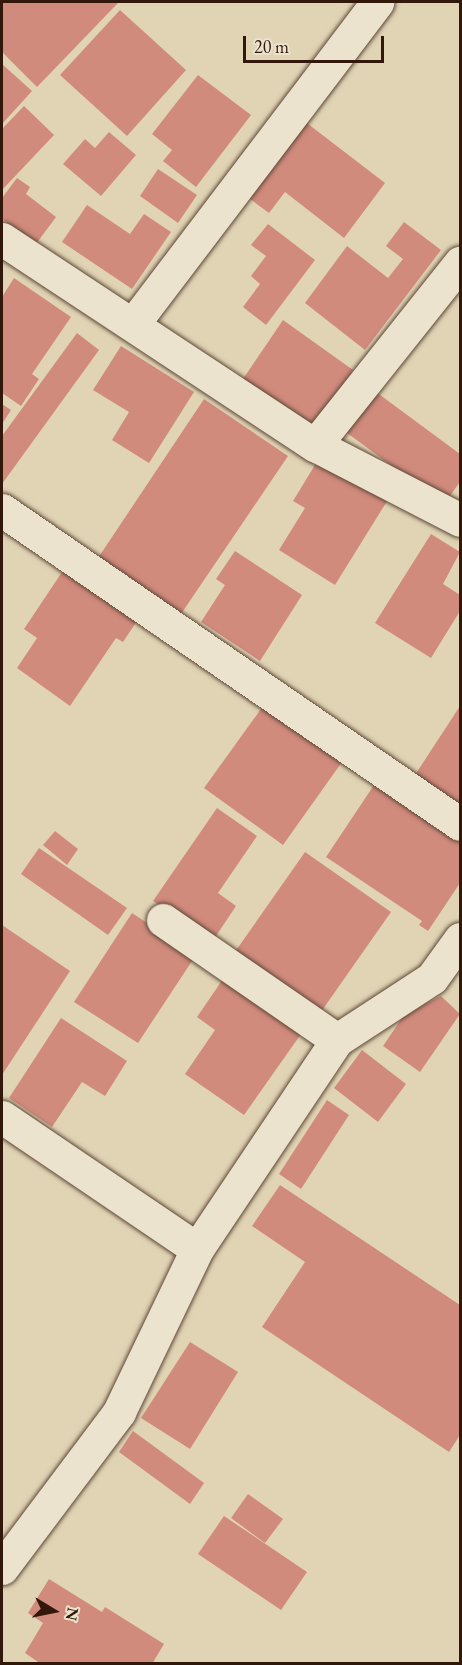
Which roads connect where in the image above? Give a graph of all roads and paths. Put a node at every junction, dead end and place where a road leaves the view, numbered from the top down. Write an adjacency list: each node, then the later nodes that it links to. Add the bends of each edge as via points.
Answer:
1 (377, 2): 4 (street)
2 (2, 239): 4 (street)
3 (460, 262): 5 (street)
4 (133, 324): 5 (street)
5 (315, 445): 7 (street)
6 (2, 510): 8 (street)
7 (460, 520)
8 (460, 824)
9 (163, 920): 11 (street)
10 (460, 939): 11 (street, via 432,978)
11 (337, 1040): 13 (street)
12 (2, 1117): 13 (street)
13 (197, 1249): 14 (street, via 118,1412)
14 (2, 1568)

